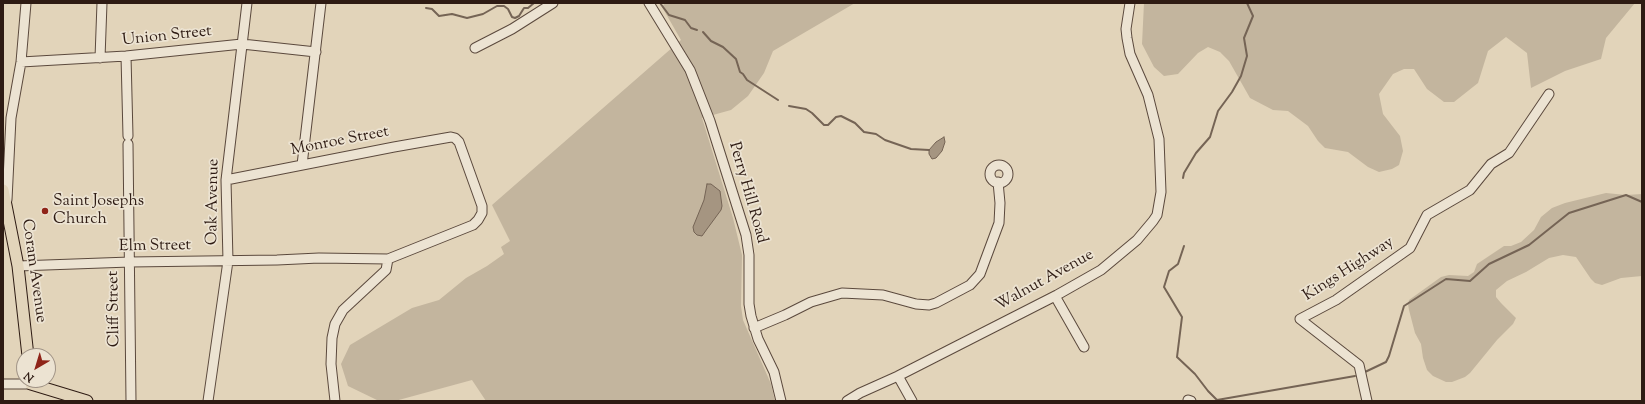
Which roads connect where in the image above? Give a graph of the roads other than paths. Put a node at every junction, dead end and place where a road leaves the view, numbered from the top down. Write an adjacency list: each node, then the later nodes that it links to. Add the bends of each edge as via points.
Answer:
1 (26, 3): 13 (street)
2 (102, 3): 12 (street)
3 (247, 3): 8 (street, Oak Avenue)
4 (321, 3): 10 (street)
5 (649, 3): 25 (street, Perry Hill Road, via 690,70 710,121 746,235 749,255 749,304)
6 (1130, 3): 24 (street, Walnut Avenue, via 1126,29 1130,54 1148,95 1159,139 1161,192 1157,215 1137,240 1101,270)
7 (551, 5): 9 (street)
8 (242, 44): 10 (street, Union Street); 11 (street, Union Street); 16 (street, Oak Avenue)
9 (475, 48)
10 (316, 52): 15 (street)
11 (126, 56): 12 (street, Union Street); 22 (street, Cliff Street)
12 (100, 58): 13 (street, Union Street)
13 (21, 62): 19 (street, via 11,118)
14 (1549, 94): 40 (street, Kings Highway, via 1509,153 1491,164 1470,190 1426,215 1410,248 1336,300 1300,319 1359,365)
15 (302, 165): 16 (street, Monroe Street); 20 (street, Monroe Street, via 451,137 459,142 482,206 478,220 468,227)
16 (226, 180): 21 (street, Oak Avenue)
17 (998, 182): 25 (street, via 999,223 980,274 970,285 929,305 916,304 883,294 842,293 810,302)
18 (3, 190): 19 (main road, Coram Avenue)
19 (7, 205): 23 (main road, Coram Avenue)
20 (388, 259): 21 (street, Elm Street); 36 (street, via 386,270 343,310 335,324 332,364)
21 (228, 261): 22 (street, Elm Street); 35 (street, Oak Avenue)
22 (130, 262): 23 (street, Elm Street); 34 (street, Cliff Street)
23 (18, 266): 27 (main road, Coram Avenue)
24 (1055, 296): 26 (street); 28 (street, Walnut Avenue)
25 (754, 328): 37 (street, Perry Hill Road, via 774,372)
26 (1084, 347)
27 (27, 348)
28 (898, 376): 38 (street, Walnut Avenue); 39 (street)
29 (16, 383): 30 (street)
30 (3, 384)
31 (45, 388): 32 (main road)
32 (69, 398): 33 (main road)
33 (87, 401)
34 (132, 401)
35 (208, 401)
36 (335, 401)
37 (781, 401)
38 (847, 401)
39 (912, 401)
40 (1367, 401)

